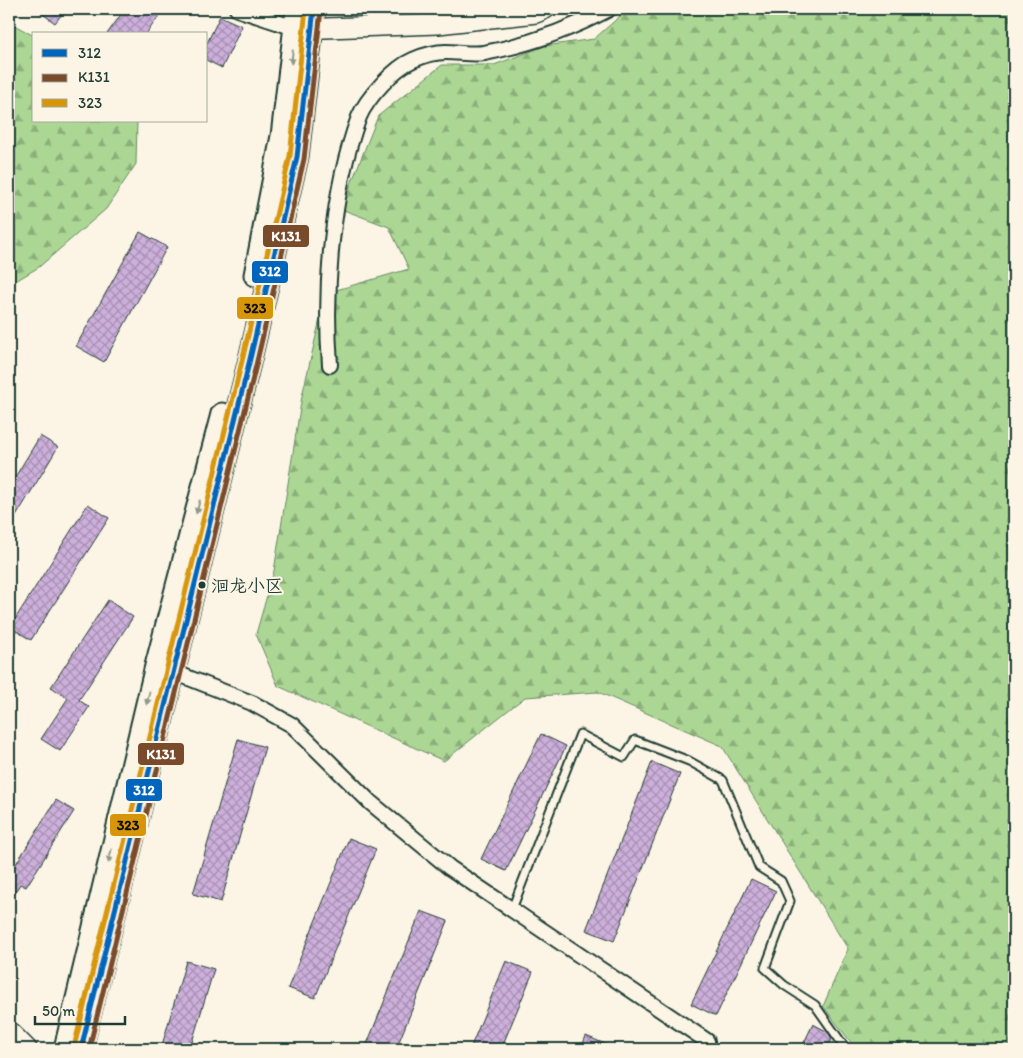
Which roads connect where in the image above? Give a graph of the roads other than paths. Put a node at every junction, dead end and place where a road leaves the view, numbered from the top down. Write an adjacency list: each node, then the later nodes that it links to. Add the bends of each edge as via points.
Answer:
1 (236, 9): 4 (street)
2 (545, 9): 4 (street, via 536,13 438,24)
3 (609, 9): 5 (street, via 528,42 482,53 444,52 412,60 390,75 360,115 341,183 327,328)
4 (305, 19): 6 (main road, via 297,157 248,368)
5 (330, 365)
6 (165, 668): 7 (street, via 252,702 292,725 371,803 450,868); 10 (main road, one-way to 10); 11 (main road)
7 (512, 909): 12 (street, via 707,1041); 13 (lane, via 580,734 624,757 635,740 689,761 723,780 759,867 781,881 790,901 766,968 784,985 816,1005)
8 (9, 1031): 9 (street)
9 (27, 1049)
10 (64, 1049)
11 (81, 1049)
12 (708, 1049)
13 (846, 1049)

